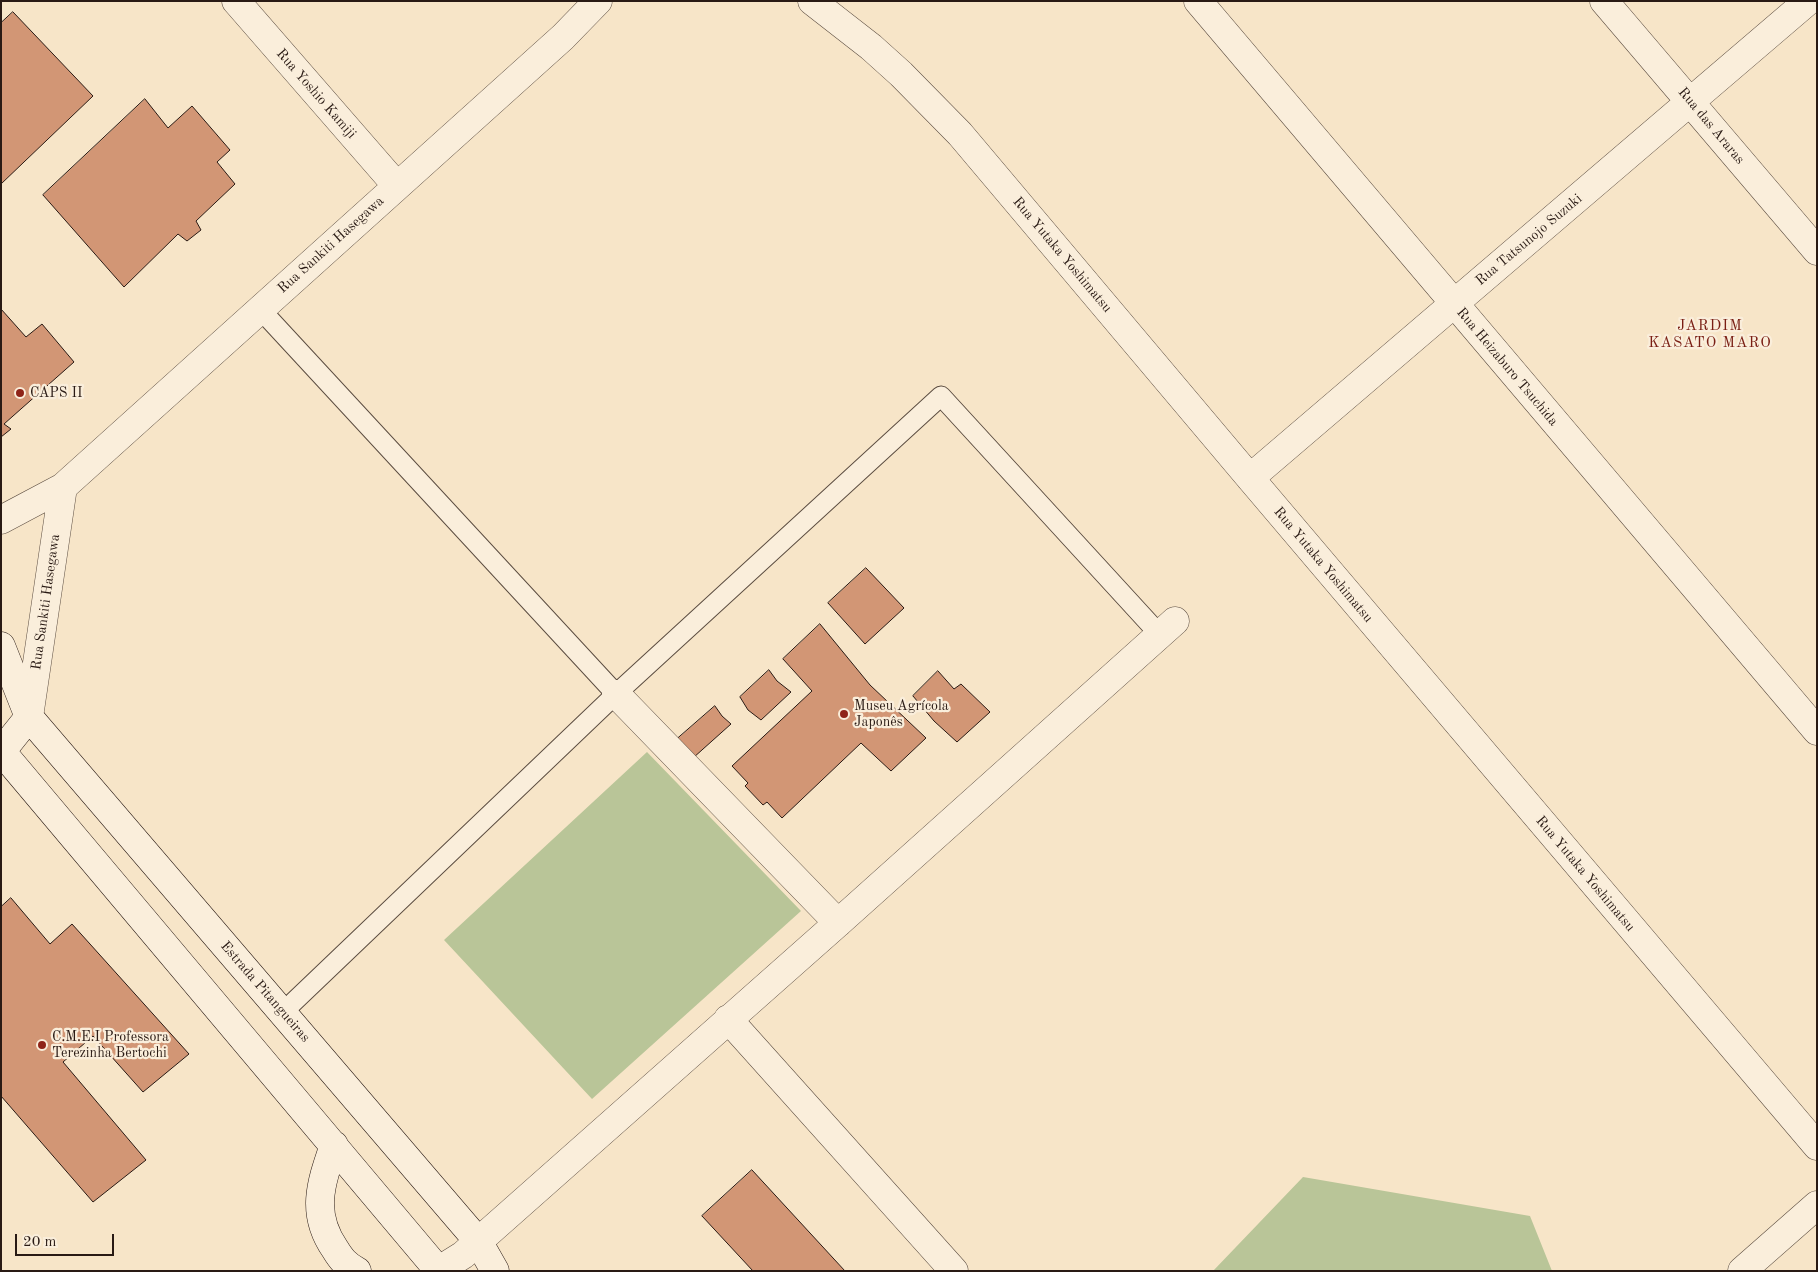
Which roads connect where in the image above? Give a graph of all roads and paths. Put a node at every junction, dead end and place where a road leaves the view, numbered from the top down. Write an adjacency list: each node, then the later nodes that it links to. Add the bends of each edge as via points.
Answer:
1 (236, 1): 8 (street, Rua Yoshio Kamiji)
2 (598, 1): 8 (street, Rua Sankiti Hasegawa, via 563,37)
3 (812, 1): 12 (street, Rua Yutaka Yoshimatsu, via 871,47 960,134)
4 (1198, 1): 10 (street, Rua Heizaburo Tsuchida)
5 (1604, 1): 7 (street, Rua das Araras)
6 (1808, 1): 7 (street, Rua Tatsunojo Suzuki)
7 (1691, 102): 9 (street, Rua das Araras); 10 (street, Rua Tatsunojo Suzuki)
8 (396, 186): 11 (street, Rua Sankiti Hasegawa)
9 (1817, 251)
10 (1453, 304): 12 (street, Rua Tatsunojo Suzuki); 19 (street, Rua Heizaburo Tsuchida)
11 (260, 309): 13 (street, Rua Sankiti Hasegawa); 17 (lane)
12 (1250, 478): 25 (street, Rua Yutaka Yoshimatsu)
13 (63, 487): 14 (street, Rua Sankiti Hasegawa); 18 (street, Rua Sankiti Hasegawa)
14 (1, 520)
15 (1168, 628): 17 (lane, via 941,396); 21 (street)
16 (1, 646): 18 (street, Estrada Pitangueiras)
17 (616, 694): 21 (street); 22 (lane)
18 (29, 717): 20 (street); 22 (street, Estrada Pitangueiras)
19 (1817, 731)
20 (2, 752): 24 (street)
21 (838, 923): 23 (street)
22 (282, 1013): 27 (street, Estrada Pitangueiras)
23 (728, 1019): 27 (street); 31 (street)
24 (334, 1144): 28 (street, via 321,1183 321,1220 327,1239); 29 (street)
25 (1817, 1146)
26 (1817, 1206): 32 (street)
27 (478, 1241): 29 (street, via 463,1255); 30 (street, Estrada Pitangueiras)
28 (346, 1268)
29 (438, 1270)
30 (495, 1271)
31 (954, 1271)
32 (1742, 1271)

